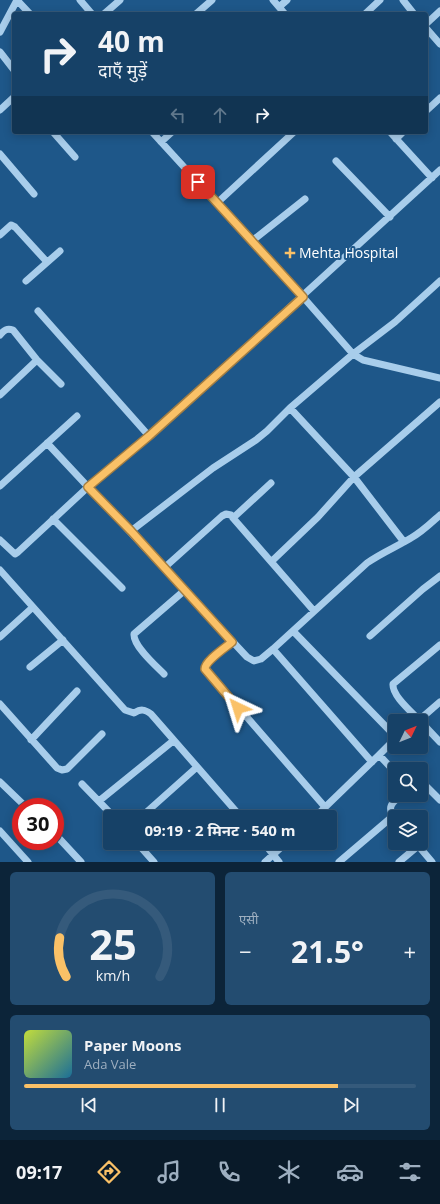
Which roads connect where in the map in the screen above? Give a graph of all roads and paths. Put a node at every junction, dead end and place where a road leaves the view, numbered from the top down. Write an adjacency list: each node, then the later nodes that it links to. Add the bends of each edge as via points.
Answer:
1 (17, 0): 11 (street); 20 (street)
2 (80, 0): 12 (street)
3 (120, 0): 13 (street)
4 (212, 0): 14 (street)
5 (273, 0): 9 (street)
6 (287, 0): 9 (street)
7 (380, 0): 16 (street)
8 (402, 0): 17 (street)
9 (279, 7): 15 (street)
10 (440, 11): 18 (street)
11 (28, 12)
12 (90, 12)
13 (106, 12)
14 (198, 12)
15 (284, 12)
16 (367, 12)
17 (412, 12)
18 (428, 22)
19 (428, 30): 21 (street)
20 (0, 32)
21 (440, 44)
22 (0, 52): 23 (street)
23 (12, 67)
24 (440, 98): 26 (street)
25 (12, 99): 27 (street)
26 (428, 109)
27 (0, 110)
28 (55, 134): 37 (street)
29 (154, 134): 35 (street)
30 (170, 134): 35 (street)
31 (292, 134): 43 (street)
32 (392, 134): 34 (street)
33 (401, 134): 34 (street)
34 (396, 139): 40 (street)
35 (161, 142): 43 (street)
36 (0, 154): 41 (street)
37 (75, 157)
38 (336, 161): 44 (street)
39 (440, 170): 40 (street)
40 (432, 178): 44 (street)
41 (34, 194)
42 (305, 199): 46 (street)
43 (217, 203): 46 (street)
44 (390, 217): 51 (street)
45 (0, 235): 48 (street, via 11,225 15,227)
46 (252, 241): 51 (street)
47 (60, 250): 48 (street)
48 (47, 262): 49 (street)
49 (26, 281)
50 (440, 281): 54 (street)
51 (303, 297): 54 (street); 62 (street)
52 (38, 311): 62 (street)
53 (0, 335): 55 (street, via 9,328 13,330)
54 (353, 354): 56 (street, via 363,360); 60 (street)
55 (37, 360): 57 (street); 58 (street)
56 (440, 378)
57 (61, 384)
58 (0, 394)
59 (440, 402): 64 (street)
60 (290, 408): 64 (street); 71 (street, via 256,440 213,468)
61 (77, 416): 63 (street)
62 (149, 436): 67 (street)
63 (47, 443): 66 (street); 67 (street)
64 (354, 477): 73 (street); 74 (street, via 318,517)
65 (271, 483): 70 (street)
66 (0, 486)
67 (88, 487): 69 (street); 71 (street)
68 (440, 515): 73 (street)
69 (53, 518): 72 (street, via 14,554); 78 (street)
70 (233, 518): 74 (street); 75 (street, via 226,514 222,516)
71 (131, 531): 75 (street)
72 (0, 540)
73 (404, 542): 81 (street, via 367,563)
74 (272, 561): 81 (street)
75 (164, 568): 79 (street)
76 (0, 570): 80 (street)
77 (440, 576): 83 (street)
78 (122, 588)
79 (185, 590): 86 (street); 90 (street, via 134,634 138,646)
80 (33, 607): 84 (street); 85 (street)
81 (314, 610): 82 (street)
82 (293, 631): 88 (street); 96 (street)
83 (370, 636)
84 (0, 637)
85 (63, 640): 89 (street); 100 (street, via 125,710 134,713 141,709 146,710)
86 (232, 642): 88 (street, via 254,661 261,659); 113 (street, via 209,662 205,669)
87 (440, 645): 94 (street, via 393,684 396,694)
88 (273, 649): 104 (street)
89 (30, 667)
90 (164, 674)
91 (77, 691): 99 (street)
92 (440, 702): 95 (street)
93 (0, 704): 99 (street)
94 (414, 714)
95 (427, 714)
96 (388, 729)
97 (428, 729): 101 (street)
98 (102, 734): 99 (street, via 67,769 62,770 57,768)
99 (31, 740)
100 (173, 740): 106 (street); 112 (street)
101 (440, 742)
102 (388, 746): 103 (street)
103 (379, 755): 104 (street); 105 (street)
104 (372, 762): 113 (street)
105 (388, 765)
106 (197, 767): 115 (street); 116 (street)
107 (0, 782): 110 (street)
108 (82, 784): 112 (street)
109 (428, 788): 111 (street)
110 (17, 798)
111 (440, 800)
112 (99, 801): 114 (street)
113 (325, 807): 117 (street)
114 (107, 810)
115 (149, 810)
116 (235, 810)
117 (322, 810)
118 (388, 823): 132 (street)
119 (0, 832): 127 (street)
120 (64, 844): 128 (street)
121 (143, 850): 129 (street)
122 (270, 850): 126 (street)
123 (278, 850): 126 (street)
124 (411, 850): 133 (street)
125 (422, 850): 134 (street)
126 (273, 854): 130 (street); 131 (street)
127 (28, 862)
128 (81, 862)
129 (154, 862)
130 (265, 862)
131 (279, 862)
132 (339, 862)
133 (399, 862)
134 (432, 862)

